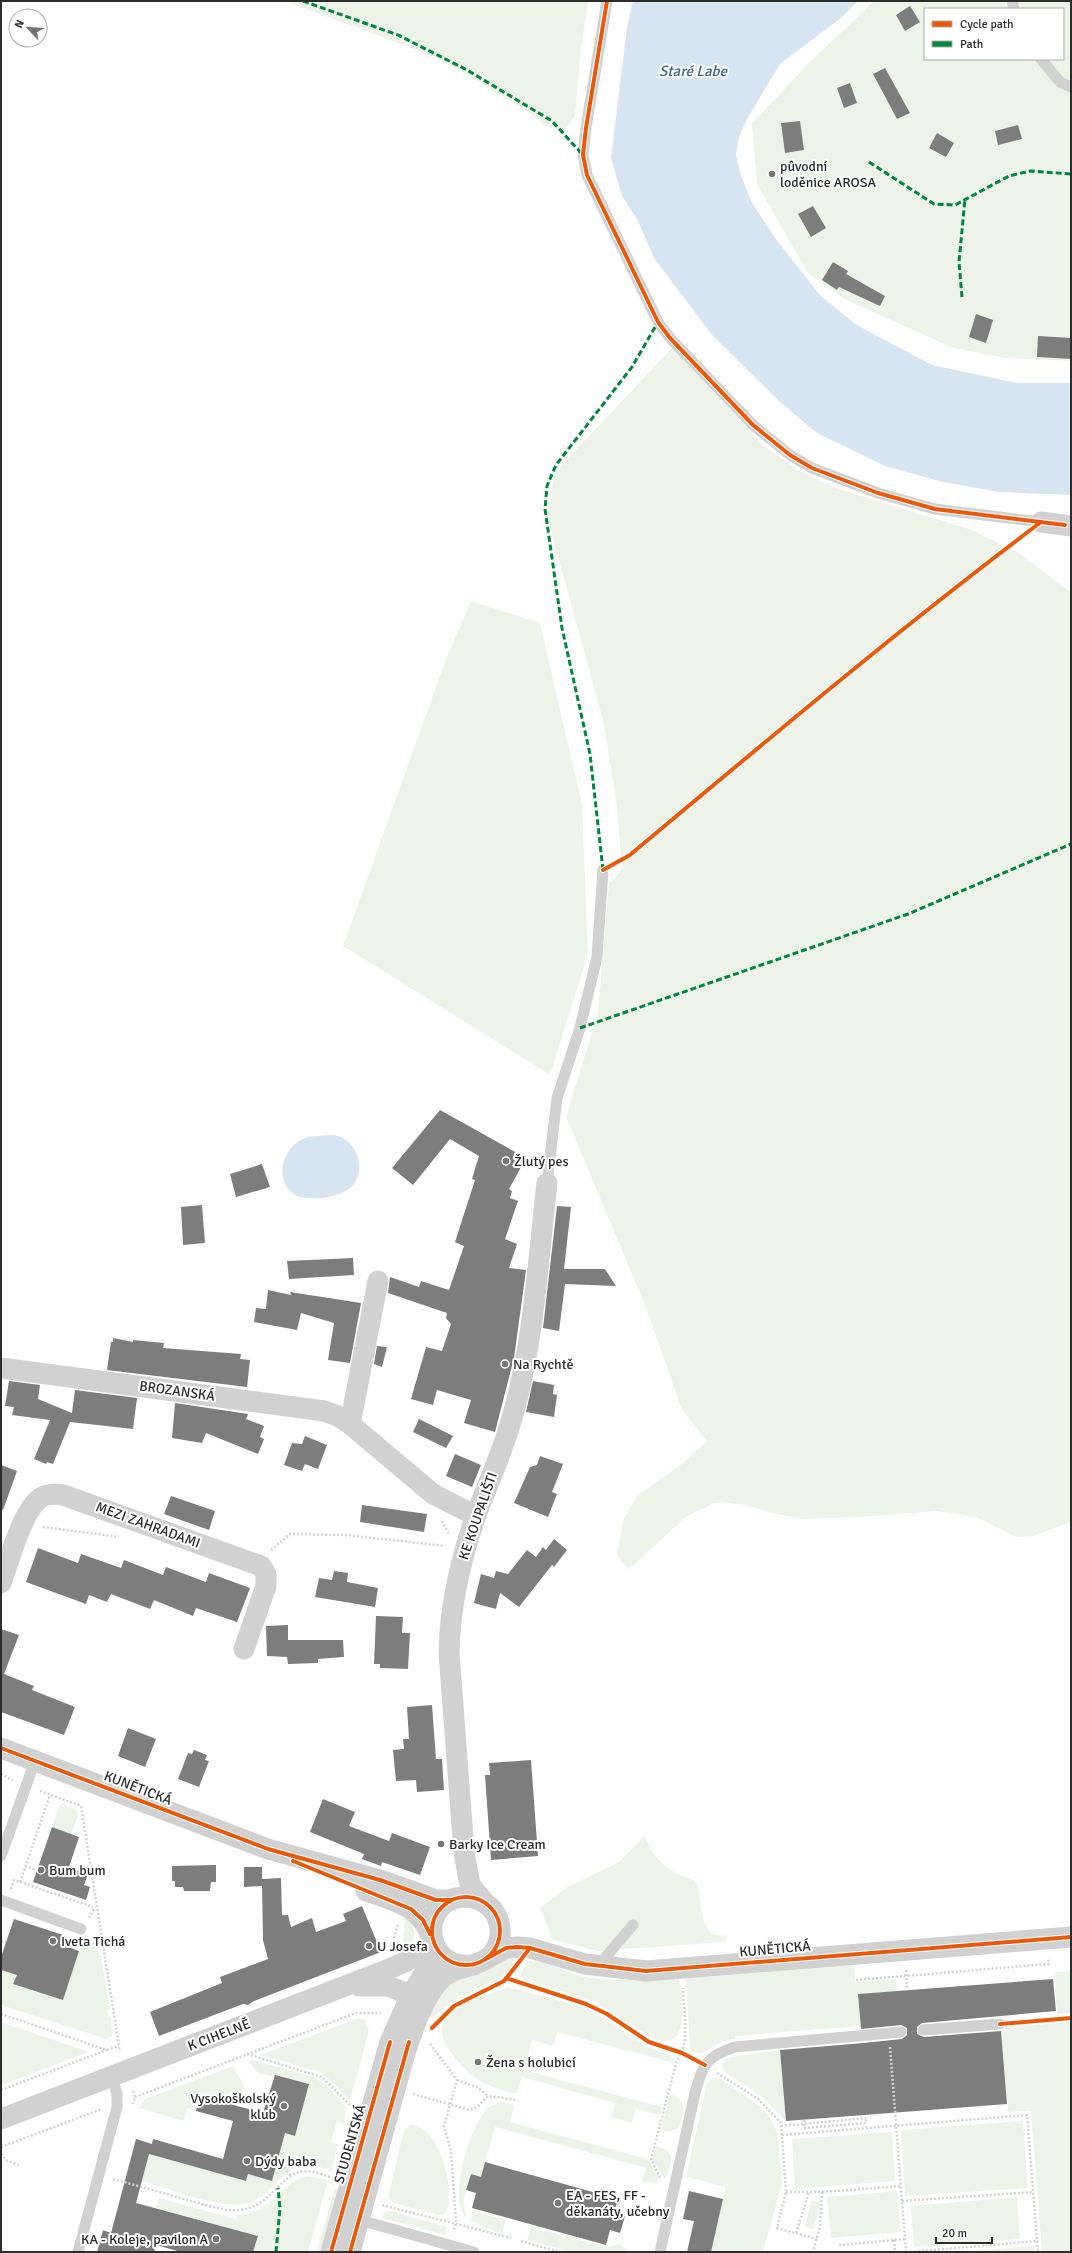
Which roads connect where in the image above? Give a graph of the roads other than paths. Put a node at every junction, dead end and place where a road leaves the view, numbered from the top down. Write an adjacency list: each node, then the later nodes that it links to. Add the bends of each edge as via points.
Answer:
1 (607, 1): 4 (lane, via 583,155 587,175 658,322 670,338 753,425 790,455 812,468 878,493 935,509)
2 (1042, 60): 3 (lane, via 1060,82)
3 (1071, 87)
4 (1041, 522): 5 (street)
5 (1071, 526)
6 (603, 870): 7 (lane, via 596,957 580,1028 556,1098)
7 (547, 1182): 11 (street, KE KOUPALIŠTI, via 526,1359 512,1419)
8 (378, 1281): 10 (street)
9 (1, 1368): 10 (street, BROZANSKÁ, via 305,1408 331,1414)
10 (350, 1424): 11 (street, BROZANSKÁ, via 433,1494)
11 (476, 1516): 17 (street, KE KOUPALIŠTI, via 454,1591 449,1621 449,1653)
12 (1, 1583): 13 (street, MEZI ZAHRADAMI, via 31,1507 42,1496 55,1494 255,1563 264,1570 267,1580)
13 (244, 1649)
14 (1, 1748): 15 (street, KUNĚTICKÁ)
15 (35, 1761): 16 (street, KUNĚTICKÁ); 18 (lane)
16 (268, 1849): 19 (street, KUNĚTICKÁ, via 380,1880 436,1900); 25 (street, KUNĚTICKÁ, via 314,1871 404,1905 424,1920)
17 (464, 1852): 19 (street, KE KOUPALIŠTI); 21 (street, KE KOUPALIŠTI, via 470,1885)
18 (1, 1856)
19 (455, 1899): 21 (street, via 469,1897); 25 (street, via 441,1908 433,1919)
20 (3, 1902): 23 (lane)
21 (489, 1907): 26 (street, KUNĚTICKÁ, via 513,1940); 27 (street, via 499,1922 500,1934 494,1950)
22 (633, 1925): 28 (lane, via 604,1959)
23 (81, 1929)
24 (1071, 1937): 28 (street, KUNĚTICKÁ, via 646,1970)
25 (434, 1945): 27 (street, via 454,1964); 29 (street, K CIHELNĚ, via 405,1962); 30 (street)
26 (530, 1948): 27 (street, KUNĚTICKÁ, via 506,1948); 28 (street, KUNĚTICKÁ)
27 (480, 1962): 30 (street, KUNĚTICKÁ, via 447,1974)
28 (594, 1966)
29 (327, 1994): 30 (street, via 355,1986 380,1985); 34 (street, K CIHELNĚ)
30 (420, 1996): 36 (street, STUDENTSKÁ, via 416,2022)
31 (1000, 2024): 32 (lane)
32 (923, 2030)
33 (901, 2032): 41 (lane, via 735,2047 717,2052 705,2065 695,2093)
34 (117, 2068): 35 (street, K CIHELNĚ); 37 (lane, via 118,2103)
35 (1, 2119)
36 (350, 2218): 38 (street, STUDENTSKÁ); 39 (street, STUDENTSKÁ); 40 (lane)
37 (78, 2252)
38 (332, 2252)
39 (350, 2252)
40 (474, 2252)
41 (660, 2252)

